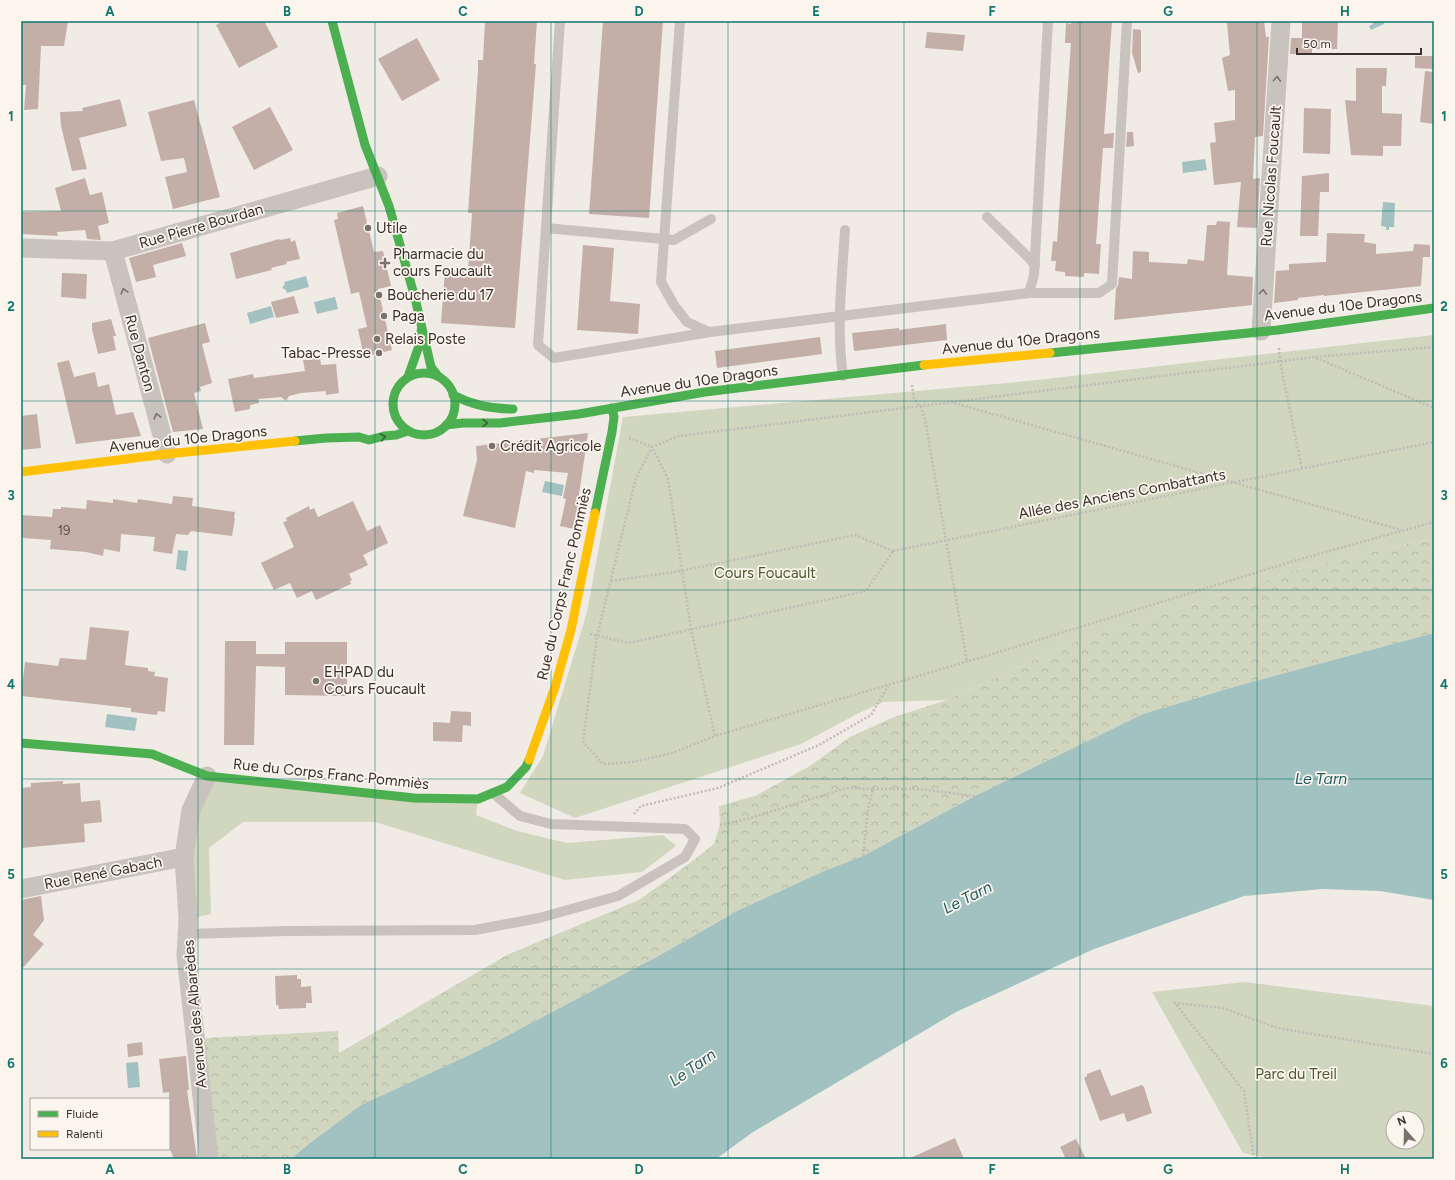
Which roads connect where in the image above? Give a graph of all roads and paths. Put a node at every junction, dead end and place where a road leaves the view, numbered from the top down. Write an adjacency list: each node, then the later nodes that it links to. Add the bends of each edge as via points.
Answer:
1 (332, 21): 7 (main road, via 365,145)
2 (560, 21): 10 (lane)
3 (680, 21): 12 (lane)
4 (1048, 21): 15 (lane)
5 (1127, 21): 16 (lane, via 1112,284 1099,293)
6 (1281, 21): 20 (street, Rue Nicolas Foucault, one-way to 6)
7 (378, 176): 14 (street, Rue Pierre Bourdan); 19 (main road, via 389,206)
8 (987, 217): 15 (lane)
9 (711, 219): 12 (lane, via 674,240)
10 (546, 228): 12 (lane); 21 (lane, via 538,346 554,358)
11 (844, 230): 18 (lane)
12 (664, 239): 21 (lane, via 661,282 686,322)
13 (21, 248): 14 (street, Rue Pierre Bourdan)
14 (113, 252): 43 (street, Rue Danton, one-way to 14)
15 (1035, 265): 16 (lane)
16 (1029, 293): 18 (lane)
17 (1434, 308): 20 (main road, Avenue du 10e Dragons)
18 (839, 316): 21 (lane); 27 (lane)
19 (421, 326): 26 (main road, via 431,367); 28 (main road, via 420,343)
20 (1269, 330): 24 (path); 25 (main road, Avenue du 10e Dragons)
21 (710, 332)
22 (1434, 347): 23 (path)
23 (1315, 358): 24 (path); 35 (path)
24 (1280, 362): 30 (path); 44 (path)
25 (908, 367): 27 (main road, Avenue du 10e Dragons); 33 (path, via 914,399)
26 (438, 376): 28 (main road, via 420,373); 29 (main road, via 447,384)
27 (843, 376): 34 (main road, Avenue du 10e Dragons, via 705,392)
28 (408, 377): 31 (main road, via 396,390)
29 (453, 395): 36 (main road, via 479,406 499,410); 38 (main road, via 453,413)
30 (952, 402): 33 (path); 46 (path)
31 (393, 405): 37 (main road); 39 (main road, via 396,419)
32 (558, 407): 34 (main road, Avenue du 10e Dragons)
33 (921, 407): 42 (path, via 679,436); 49 (path)
34 (612, 408): 38 (main road, Avenue du 10e Dragons, one-way to 34, via 500,423); 40 (main road, Rue du Corps Franc Pommiès)
35 (1434, 408)
36 (522, 409)
37 (385, 416)
38 (446, 425): 39 (main road, via 432,433 422,434)
39 (408, 430): 43 (main road, Avenue du 10e Dragons, one-way to 39, via 362,434 369,440)
40 (612, 432): 42 (path); 54 (main road, Rue du Corps Franc Pommiès)
41 (1434, 442): 44 (path, Allée des Anciens Combattants)
42 (652, 447): 51 (path, via 668,479); 52 (path, via 636,478)
43 (167, 454): 45 (main road, Avenue du 10e Dragons)
44 (1302, 468): 46 (path, Allée des Anciens Combattants)
45 (21, 472)
46 (1232, 483): 48 (path); 49 (path, Allée des Anciens Combattants)
47 (1434, 522): 48 (path)
48 (1402, 531): 56 (path, via 1297,560)
49 (946, 540): 50 (path, Allée des Anciens Combattants); 56 (path)
50 (893, 551): 51 (path, via 855,535); 53 (path, via 866,592)
51 (681, 571): 52 (path); 53 (path)
52 (611, 581): 55 (path)
53 (691, 629): 55 (path, via 629,643); 58 (path)
54 (571, 630): 55 (path); 62 (main road, Rue du Corps Franc Pommiès, via 555,687 526,767 507,787)
55 (597, 636): 58 (path, via 583,742 603,764 633,762 672,753)
56 (967, 662): 57 (path)
57 (888, 686): 58 (path); 65 (path, via 871,715 819,745 718,788 641,806)
58 (715, 736)
59 (21, 743): 60 (main road, Rue du Corps Franc Pommiès, via 152,754)
60 (207, 776): 62 (main road, Rue du Corps Franc Pommiès, via 414,798 478,799); 66 (street, Avenue des Albarèdes, via 191,810)
61 (873, 789): 63 (path, via 918,789); 64 (path, via 846,788); 67 (path)
62 (493, 793): 65 (lane, via 520,816 551,824)
63 (975, 796)
64 (720, 825)
65 (625, 826): 69 (lane, via 685,829 695,839 684,857 618,896 539,918 475,930)
66 (184, 856): 68 (street, Rue René Gabach); 69 (street, Avenue des Albarèdes)
67 (863, 856)
68 (21, 889)
69 (187, 934): 71 (street, Avenue des Albarèdes, via 186,955)
70 (1434, 1054): 72 (path, via 1277,1028 1223,1008 1175,1003 1244,1091)
71 (209, 1159)
72 (1254, 1159)

